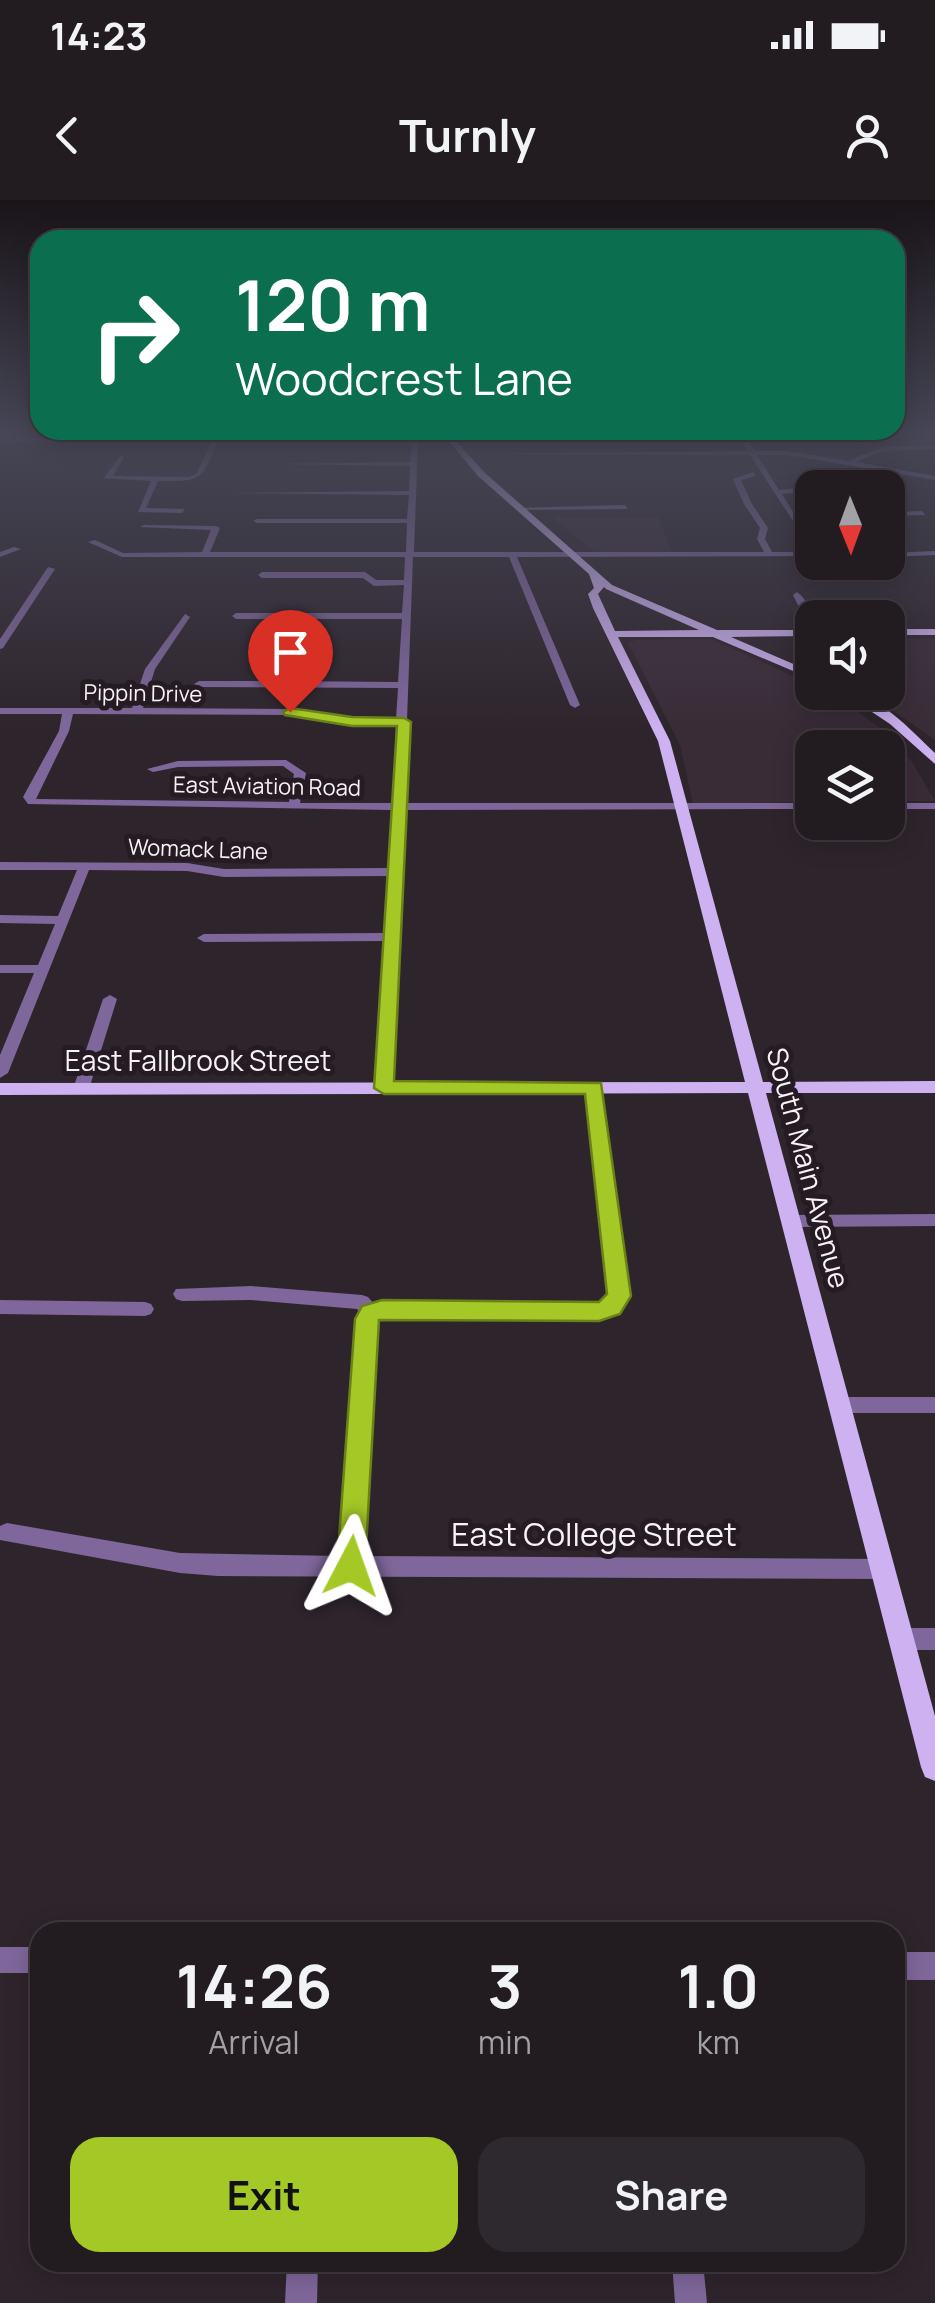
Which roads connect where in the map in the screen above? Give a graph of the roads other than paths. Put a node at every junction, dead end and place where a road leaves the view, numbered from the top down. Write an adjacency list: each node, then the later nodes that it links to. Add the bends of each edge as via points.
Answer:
1 (215, 531): 14 (street)
2 (411, 531): 15 (street)
3 (544, 531): 10 (main road)
4 (763, 531): 11 (street)
5 (92, 542): 14 (street, via 122,555)
6 (17, 549): 13 (street)
7 (795, 552): 11 (street)
8 (935, 553): 12 (street)
9 (512, 554): 10 (street); 15 (street); 46 (street)
10 (570, 554): 11 (street); 17 (main road)
11 (769, 554)
12 (905, 554)
13 (0, 555)
14 (206, 555): 15 (street)
15 (410, 555): 19 (street)
16 (51, 569): 39 (street)
17 (594, 574): 20 (main road); 22 (main road, South Main Avenue)
18 (262, 576): 19 (street)
19 (409, 582): 26 (street)
20 (606, 582): 23 (main road); 25 (main road)
21 (797, 594): 24 (street)
22 (595, 596): 23 (main road); 37 (main road, South Main Avenue)
23 (630, 597): 25 (main road)
24 (800, 600)
25 (647, 602): 28 (main road)
26 (408, 604): 27 (street); 31 (street)
27 (242, 605)
28 (678, 615): 34 (main road); 38 (main road, via 680,626)
29 (185, 616): 50 (street, via 150,669)
30 (236, 616): 31 (street)
31 (408, 616): 44 (street)
32 (905, 632): 33 (main road)
33 (935, 632)
34 (718, 633): 35 (main road); 38 (main road); 41 (main road)
35 (788, 633): 36 (main road); 41 (main road, via 766,639)
36 (795, 633)
37 (611, 634): 38 (main road); 58 (main road, South Main Avenue, via 662,732)
38 (655, 634)
39 (0, 646)
40 (281, 651): 45 (street)
41 (768, 656): 42 (main road)
42 (795, 668)
43 (199, 684): 45 (street)
44 (405, 684): 45 (street); 51 (street)
45 (278, 685)
46 (575, 705)
47 (878, 710): 52 (main road)
48 (0, 712): 49 (street, Pippin Drive)
49 (68, 712): 50 (street, Pippin Drive); 54 (street, East Aviation Road, via 29,796 32,802)
50 (136, 714): 51 (street, Pippin Drive, via 290,712)
51 (404, 722): 59 (street)
52 (935, 760)
53 (153, 770): 54 (street, via 286,764 300,773)
54 (294, 804): 59 (street, East Aviation Road)
55 (795, 806): 58 (street, East Aviation Road)
56 (905, 806): 57 (street)
57 (935, 806)
58 (682, 807): 59 (street, East Aviation Road); 70 (main road, South Main Avenue)
59 (397, 808): 62 (street)
60 (0, 866): 61 (street, Womack Lane)
61 (86, 866): 62 (street, Womack Lane); 64 (street)
62 (394, 872): 65 (street)
63 (0, 919): 64 (street)
64 (62, 920): 68 (street)
65 (392, 936): 66 (street); 72 (street)
66 (204, 938)
67 (0, 969): 68 (street)
68 (43, 969): 74 (street)
69 (110, 999): 75 (street)
70 (756, 1087): 71 (main road, East Fallbrook Street); 73 (main road, East Fallbrook Street); 77 (main road, South Main Avenue)
71 (935, 1087)
72 (384, 1088): 73 (main road, East Fallbrook Street); 75 (main road, East Fallbrook Street)
73 (594, 1088): 81 (street, via 615,1303 599,1311)
74 (1, 1089): 75 (main road, East Fallbrook Street)
75 (82, 1089)
76 (935, 1220): 77 (street)
77 (794, 1221): 83 (main road, South Main Avenue)
78 (182, 1294): 81 (street, via 319,1297 362,1302)
79 (0, 1307): 80 (street)
80 (145, 1308)
81 (371, 1313): 85 (street)
82 (935, 1404): 83 (street)
83 (838, 1405): 86 (main road, South Main Avenue)
84 (7, 1534): 85 (street, East College Street, via 180,1563)
85 (351, 1566): 86 (street, East College Street)
86 (883, 1569): 88 (main road, South Main Avenue)
87 (935, 1638): 88 (street)
88 (902, 1639): 89 (main road, South Main Avenue)
89 (935, 1766)
90 (0, 1960): 91 (street)
91 (30, 1960)
92 (905, 1966): 93 (street)
93 (935, 1966)
94 (303, 2272): 96 (street)
95 (688, 2272): 97 (street)
96 (301, 2303)
97 (691, 2303)

